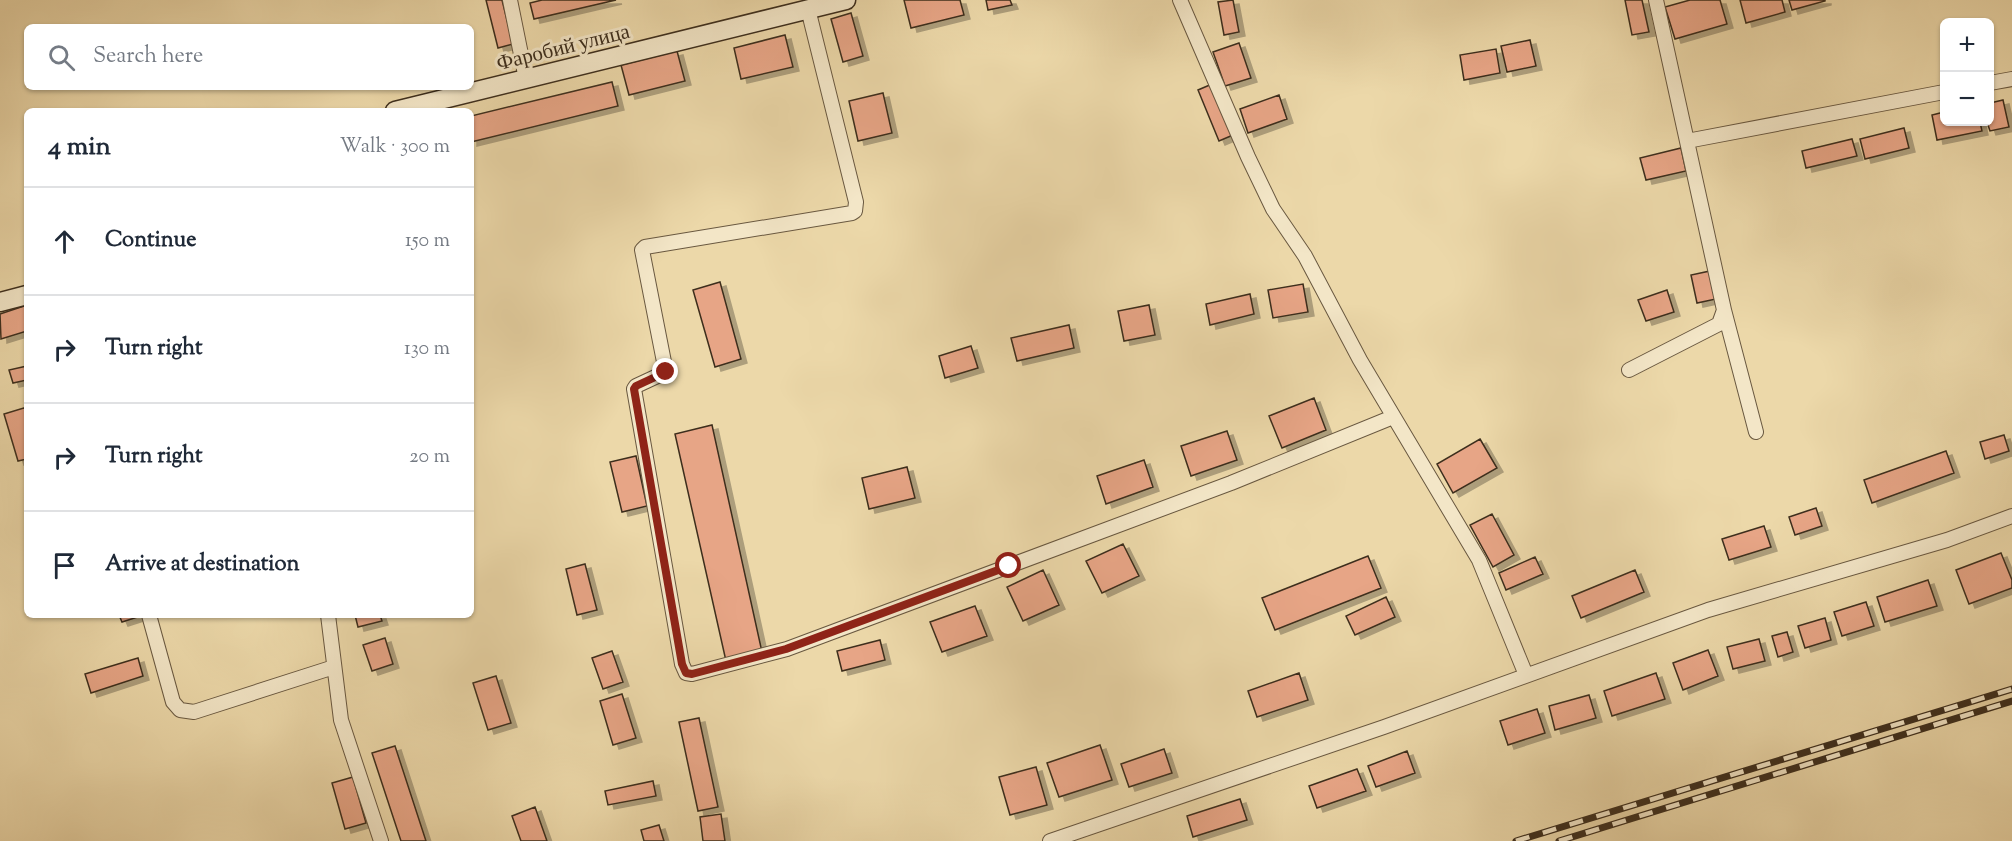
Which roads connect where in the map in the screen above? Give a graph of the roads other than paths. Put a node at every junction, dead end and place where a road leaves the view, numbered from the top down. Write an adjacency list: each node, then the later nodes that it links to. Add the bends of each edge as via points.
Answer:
1 (510, 0): 6 (street)
2 (846, 0): 5 (street, Фаробий улица)
3 (1180, 0): 16 (street, via 1274,209 1305,256)
4 (1656, 0): 11 (street)
5 (808, 9): 6 (street, Фаробий улица); 16 (street, via 856,202 855,211 642,250 666,372 634,389 686,673 786,649 1231,483)
6 (526, 79): 10 (street, Фаробий улица)
7 (2012, 79): 8 (street)
8 (1994, 82)
9 (1940, 93): 11 (street)
10 (407, 108)
11 (1687, 141): 14 (street)
12 (24, 296): 13 (street)
13 (0, 302)
14 (1724, 310): 15 (street, via 1719,324); 17 (street)
15 (1629, 370)
16 (1394, 417): 22 (street, via 1479,560)
17 (1756, 432)
18 (2012, 516): 22 (street, via 1947,540 1708,610)
19 (150, 618): 21 (street, via 173,702 180,710 194,711)
20 (328, 618): 21 (street)
21 (334, 667): 23 (street, via 340,720)
22 (1526, 675): 24 (street)
23 (381, 841)
24 (1050, 841)

